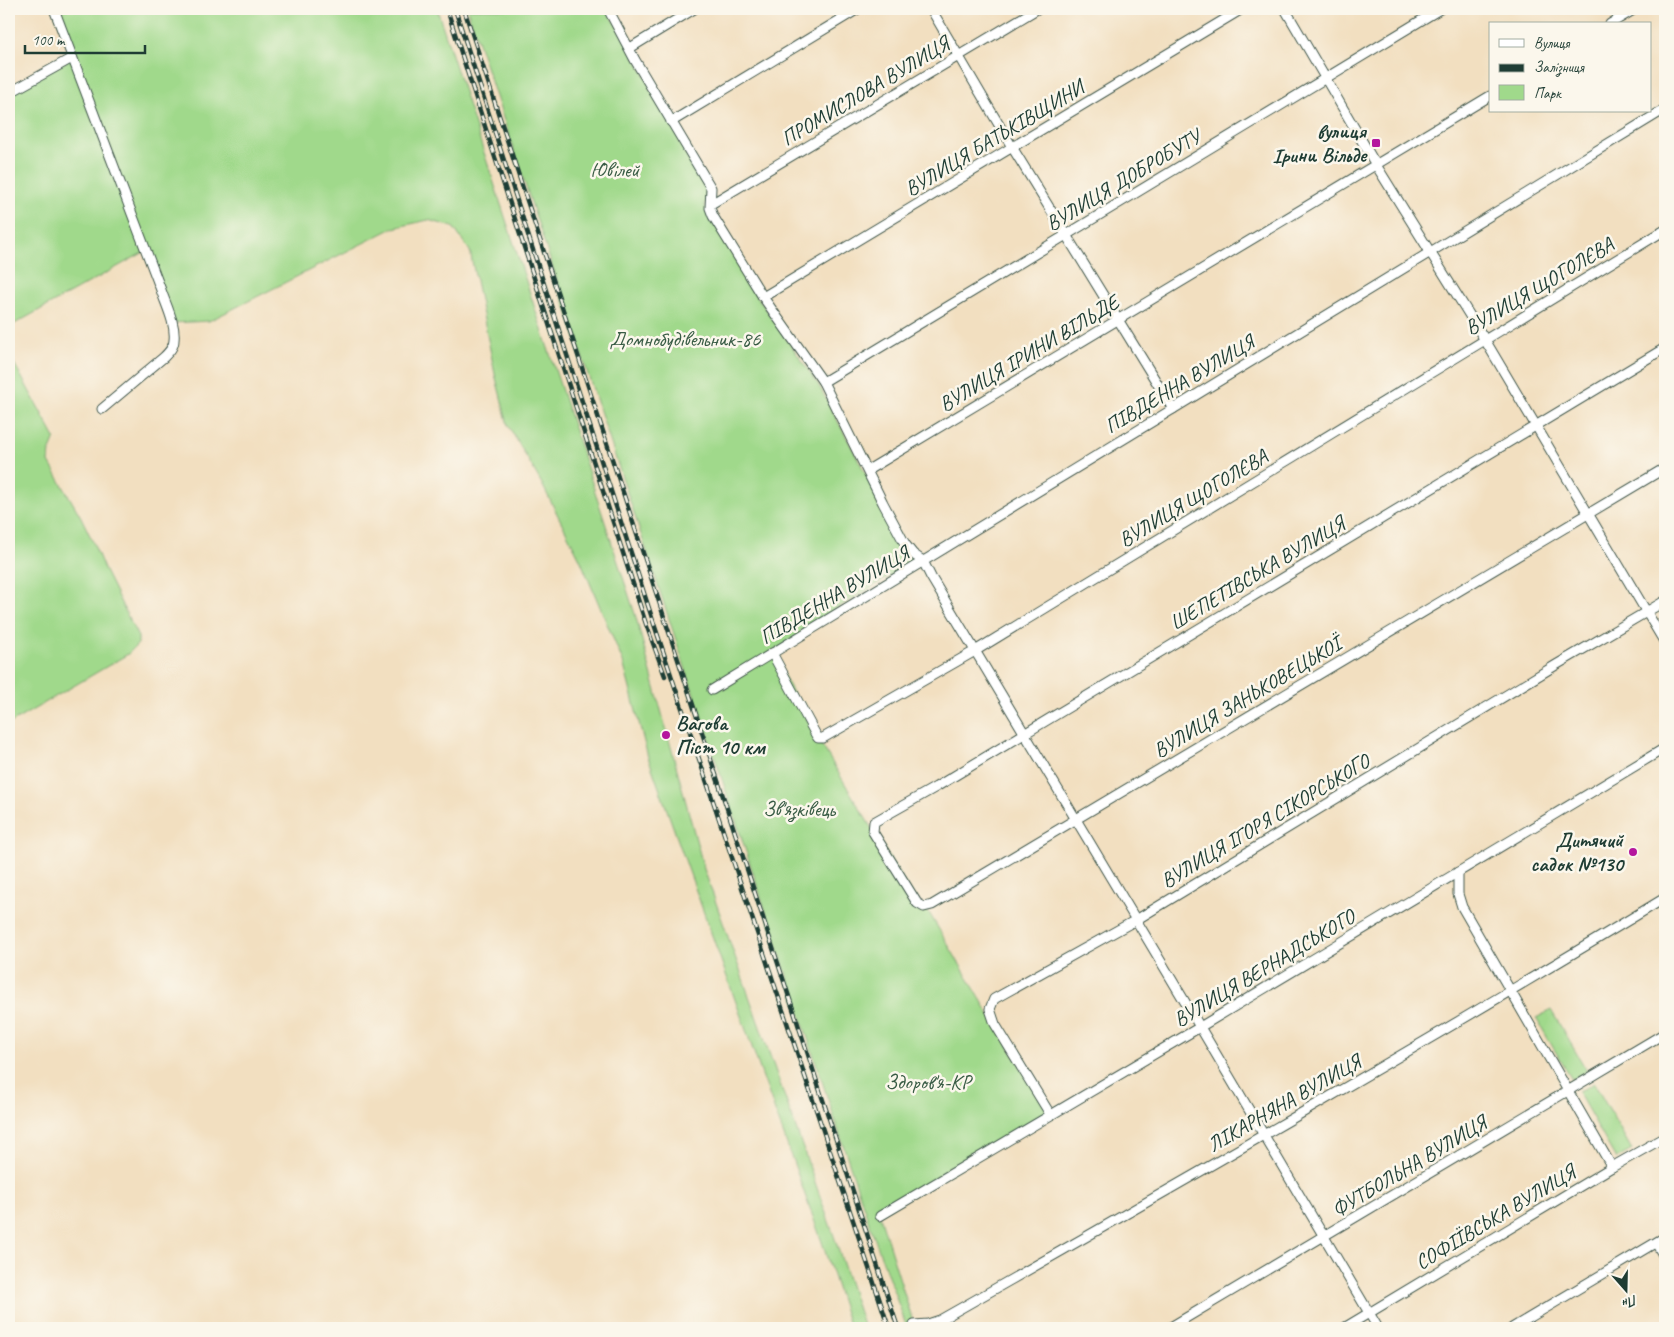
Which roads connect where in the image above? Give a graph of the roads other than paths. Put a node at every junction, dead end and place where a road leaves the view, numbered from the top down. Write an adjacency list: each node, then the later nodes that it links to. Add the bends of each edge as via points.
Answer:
1 (54, 9): 14 (street)
2 (608, 9): 12 (street)
3 (694, 9): 12 (street)
4 (858, 9): 19 (street)
5 (931, 9): 13 (street)
6 (1037, 9): 13 (street, ПРОМИСЛОВА ВУЛИЦЯ)
7 (1242, 9): 20 (street, ВУЛИЦЯ БАТЬКІВЩИНИ)
8 (1284, 9): 15 (street)
9 (1440, 9): 15 (street, ВУЛИЦЯ ДОБРОБУТУ)
10 (1635, 9): 11 (street)
11 (1613, 22)
12 (630, 48): 19 (street)
13 (959, 56): 20 (street); 22 (street, ПРОМИСЛОВА ВУЛИЦЯ)
14 (72, 58): 16 (street); 31 (street, via 161,290 172,323 174,341 164,357)
15 (1325, 79): 21 (street); 24 (street, ВУЛИЦЯ ДОБРОБУТУ)
16 (9, 93)
17 (1489, 97): 21 (street, ВУЛИЦЯ ІРИНИ ВІЛЬДЕ)
18 (1665, 109): 25 (street, ПІВДЕННА ВУЛИЦЯ)
19 (671, 122): 22 (street, via 711,188)
20 (1012, 147): 24 (street); 26 (street, ВУЛИЦЯ БАТЬКІВЩИНИ)
21 (1376, 165): 25 (street); 27 (street, ВУЛИЦЯ ІРИНИ ВІЛЬДЕ)
22 (711, 204): 26 (street, via 712,216)
23 (1665, 230): 28 (street, ВУЛИЦЯ ЩОГОЛЄВА)
24 (1066, 235): 27 (street); 30 (street, ВУЛИЦЯ ДОБРОБУТУ)
25 (1430, 252): 28 (street); 32 (street, ПІВДЕННА ВУЛИЦЯ)
26 (763, 297): 30 (street)
27 (1118, 320): 32 (street); 35 (street, ВУЛИЦЯ ІРИНИ ВІЛЬДЕ)
28 (1486, 340): 33 (street); 41 (street, ВУЛИЦЯ ЩОГОЛЄВА)
29 (1665, 348): 33 (street, ШЕПЕТІВСЬКА ВУЛИЦЯ)
30 (823, 382): 35 (street)
31 (102, 409)
32 (1173, 409): 37 (street, ПІВДЕННА ВУЛИЦЯ)
33 (1536, 426): 36 (street); 44 (street, ШЕПЕТІВСЬКА ВУЛИЦЯ)
34 (1665, 468): 36 (street, ВУЛИЦЯ ЗАНЬКОВЕЦЬКОЇ)
35 (868, 470): 37 (street, via 905,544)
36 (1588, 515): 39 (street); 46 (street, ВУЛИЦЯ ЗАНЬКОВЕЦЬКОЇ)
37 (923, 561): 41 (street); 42 (street, ПІВДЕННА ВУЛИЦЯ)
38 (1665, 600): 39 (street, ВУЛИЦЯ ІГОРЯ СІКОРСЬКОГО)
39 (1647, 612): 40 (street); 50 (street, ВУЛИЦЯ ІГОРЯ СІКОРСЬКОГО)
40 (1665, 643)
41 (975, 651): 42 (street, ВУЛИЦЯ ЩОГОЛЄВА, via 822,738 818,738); 44 (street)
42 (772, 653): 43 (street, ПІВДЕННА ВУЛИЦЯ)
43 (712, 690)
44 (1024, 733): 46 (street); 47 (street, ШЕПЕТІВСЬКА ВУЛИЦЯ, via 874,822)
45 (1665, 748): 48 (street, ВУЛИЦЯ ВЕРНАДСЬКОГО)
46 (1075, 820): 47 (street, ВУЛИЦЯ ЗАНЬКОВЕЦЬКОЇ, via 924,907 917,902); 50 (street)
47 (873, 832)
48 (1458, 872): 51 (street, via 1462,907); 52 (street, ВУЛИЦЯ ВЕРНАДСЬКОГО)
49 (1665, 898): 51 (street, ЛІКАРНЯНА ВУЛИЦЯ)
50 (1136, 920): 52 (street); 55 (street, ВУЛИЦЯ ІГОРЯ СІКОРСЬКОГО, via 994,999 990,1005 995,1024)
51 (1512, 991): 54 (street); 56 (street, ЛІКАРНЯНА ВУЛИЦЯ)
52 (1200, 1027): 55 (street, ВУЛИЦЯ ВЕРНАДСЬКОГО); 56 (street)
53 (1665, 1033): 54 (street, ФУТБОЛЬНА ВУЛИЦЯ)
54 (1570, 1091): 58 (street); 60 (street, ФУТБОЛЬНА ВУЛИЦЯ)
55 (1050, 1114): 59 (street, ВУЛИЦЯ ВЕРНАДСЬКОГО)
56 (1263, 1136): 60 (street); 65 (street, ЛІКАРНЯНА ВУЛИЦЯ, via 940,1320)
57 (1665, 1137): 58 (street, СОФІЇВСЬКА ВУЛИЦЯ)
58 (1612, 1167): 64 (street, СОФІЇВСЬКА ВУЛИЦЯ)
59 (880, 1216)
60 (1325, 1236): 64 (street); 66 (street, ФУТБОЛЬНА ВУЛИЦЯ)
61 (1665, 1237): 62 (street)
62 (1656, 1243): 63 (street); 69 (street)
63 (1665, 1258)
64 (1369, 1313): 67 (street, СОФІЇВСЬКА ВУЛИЦЯ); 68 (street)
65 (914, 1325)
66 (1169, 1328)
67 (1344, 1328)
68 (1378, 1328)
69 (1512, 1328)

